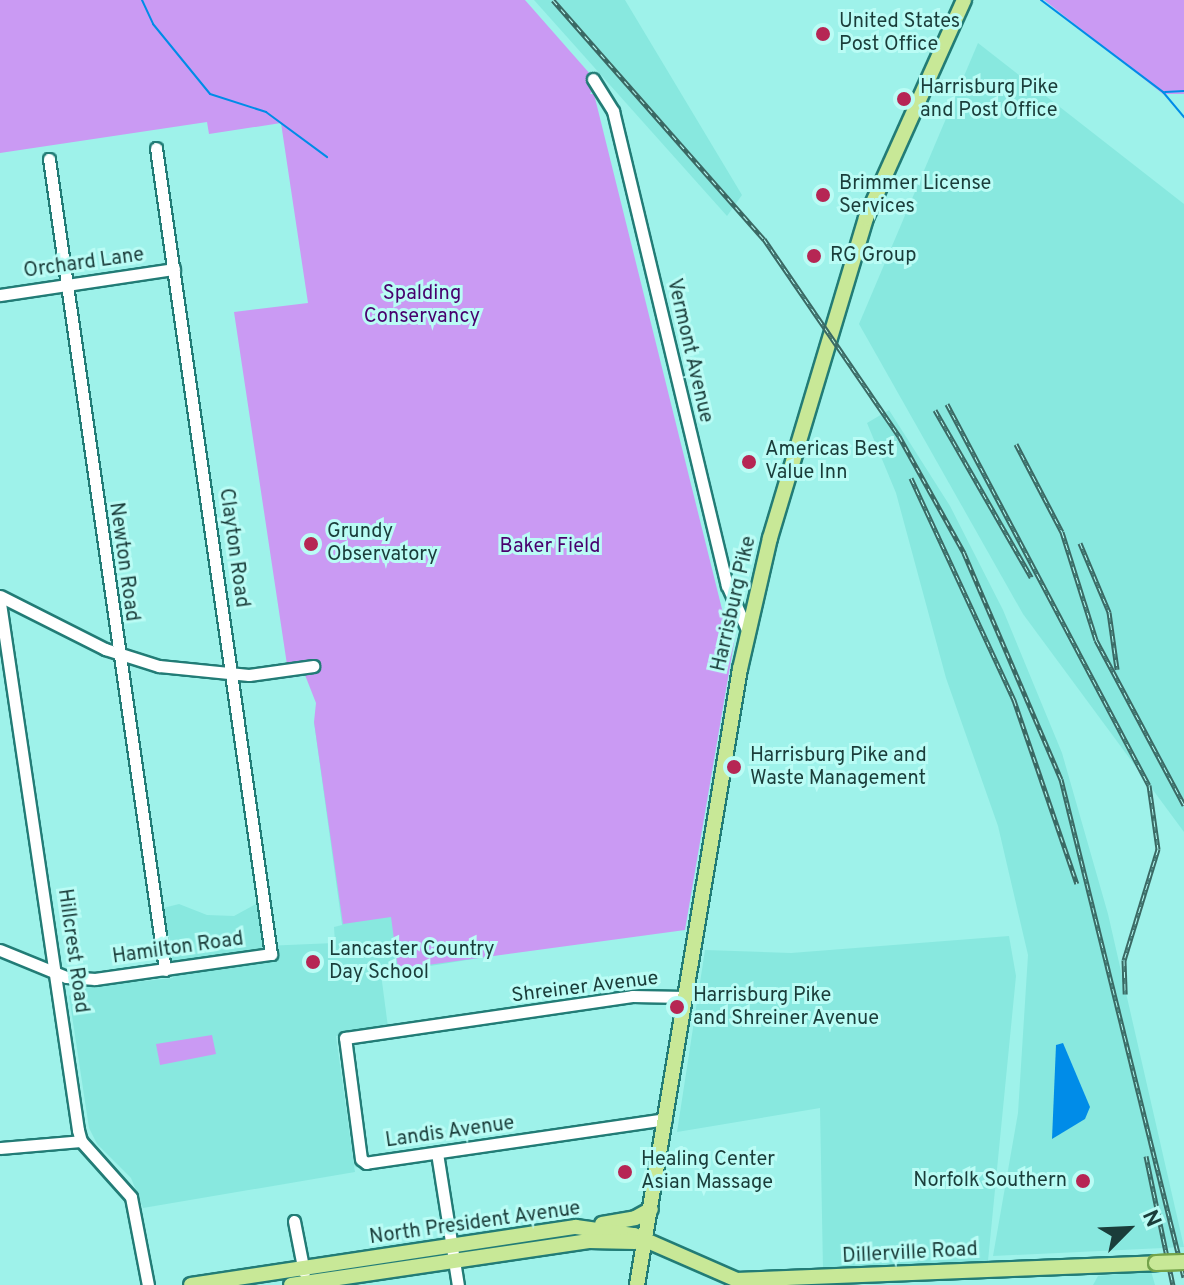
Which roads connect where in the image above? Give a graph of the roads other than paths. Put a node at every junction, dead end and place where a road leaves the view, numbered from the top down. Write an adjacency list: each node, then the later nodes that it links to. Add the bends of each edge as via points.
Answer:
1 (964, 0): 10 (main road, Harrisburg Pike, via 892,150 862,229 784,485)
2 (593, 79): 10 (street, Vermont Avenue, via 613,111 727,585)
3 (156, 148): 5 (street, Clayton Road)
4 (49, 159): 6 (street, Newton Road)
5 (174, 269): 6 (street, Orchard Lane); 13 (street, Clayton Road)
6 (66, 285): 7 (street, Orchard Lane); 11 (street, Newton Road)
7 (0, 295)
8 (0, 596): 11 (street)
9 (0, 603): 17 (street, Hillcrest Road)
10 (748, 632): 18 (main road, Harrisburg Pike)
11 (118, 654): 13 (street, via 184,671); 16 (street, Newton Road)
12 (313, 666): 13 (street)
13 (233, 674): 15 (street, Clayton Road)
14 (0, 950): 17 (street, Hamilton Road)
15 (271, 954): 16 (street, Hamilton Road)
16 (165, 970): 17 (street, Hamilton Road, via 95,979)
17 (56, 971): 21 (street, Hillcrest Road)
18 (686, 997): 19 (street, Shreiner Avenue, via 632,996); 20 (main road, Harrisburg Pike)
19 (345, 1038): 23 (street, Landis Avenue, via 363,1162)
20 (666, 1119): 23 (street, Landis Avenue); 24 (main road, Harrisburg Pike)
21 (81, 1141): 22 (street); 32 (street, via 131,1197)
22 (0, 1148)
23 (437, 1153): 28 (street)
24 (651, 1209): 26 (main road, via 635,1218); 27 (main road, Harrisburg Pike)
25 (294, 1221): 30 (street)
26 (576, 1227): 27 (main road, North President Avenue, via 620,1231); 28 (main road, North President Avenue)
27 (645, 1243): 28 (main road, North President Avenue, via 600,1240); 31 (main road, Dillerville Road); 35 (main road, Harrisburg Pike)
28 (453, 1253): 30 (main road, North President Avenue); 34 (street)
29 (1184, 1262): 31 (main road, Dillerville Road, bridge)
30 (300, 1280): 33 (main road, North President Avenue)
31 (737, 1280): 36 (main road)
32 (148, 1285)
33 (191, 1285)
34 (458, 1285)
35 (637, 1285)
36 (716, 1285)

